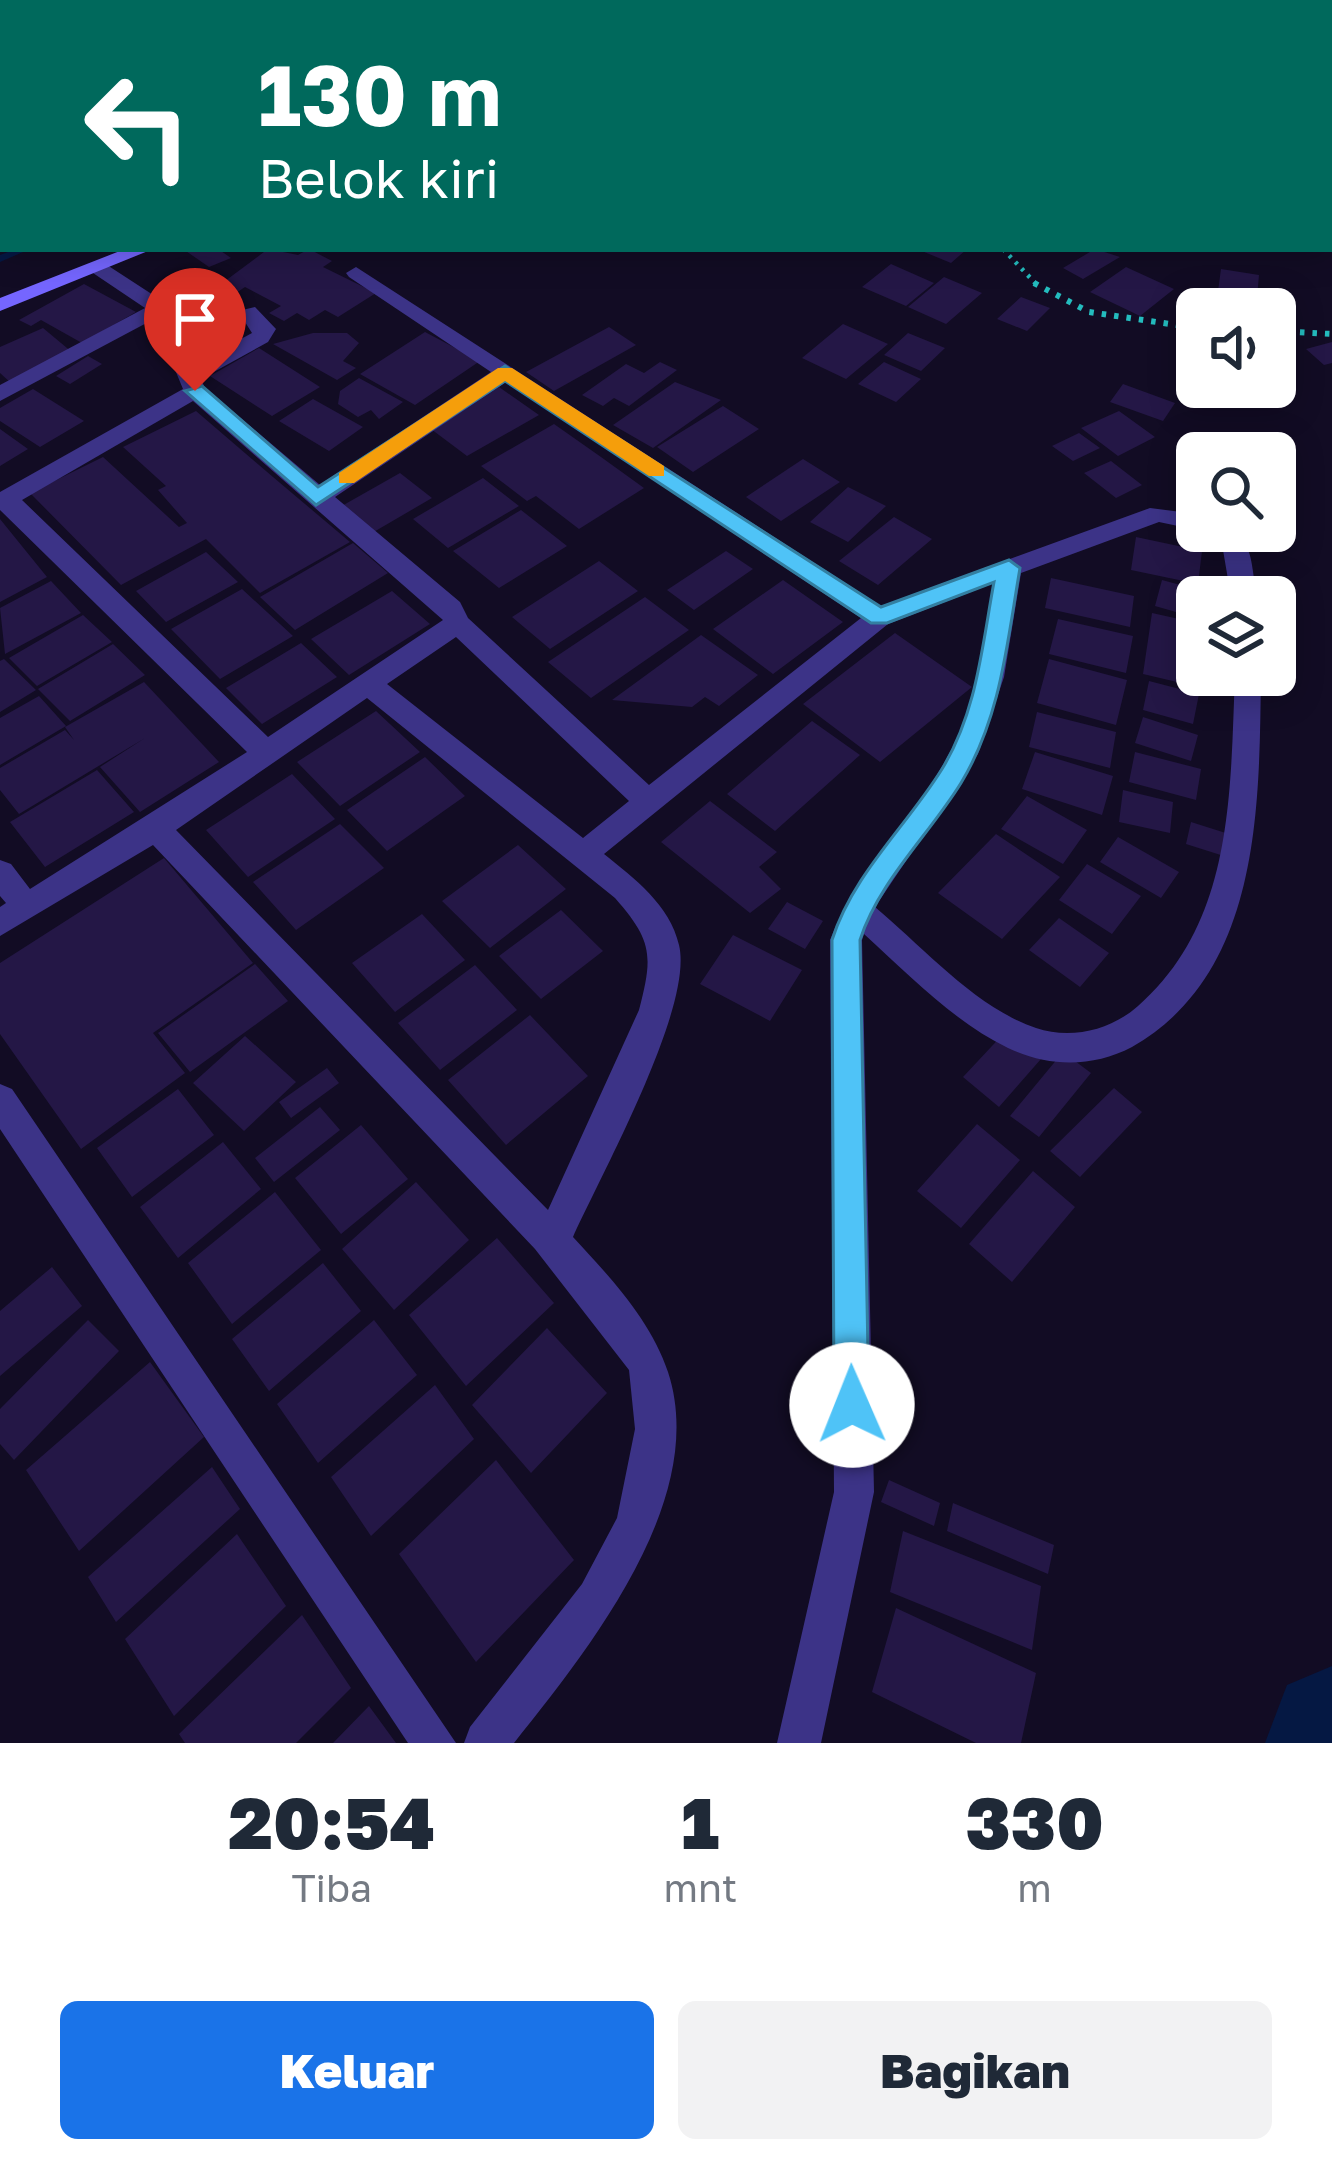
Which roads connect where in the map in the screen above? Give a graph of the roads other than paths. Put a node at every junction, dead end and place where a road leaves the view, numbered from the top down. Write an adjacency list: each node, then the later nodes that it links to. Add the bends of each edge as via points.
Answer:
1 (134, 252): 2 (main road)
2 (97, 267): 4 (main road); 5 (street)
3 (356, 273): 7 (street)
4 (0, 305)
5 (160, 308): 8 (street); 9 (street)
6 (248, 311): 8 (street, via 265,328 260,337)
7 (505, 372): 10 (street); 14 (street)
8 (193, 383): 10 (street); 11 (street)
9 (0, 394)
10 (316, 498): 15 (street, via 451,609)
11 (3, 500): 18 (street)
12 (1176, 517): 13 (street, via 1160,514)
13 (1009, 568): 14 (street); 23 (street, via 981,718 951,776)
14 (879, 617): 19 (street)
15 (457, 623): 16 (street); 19 (street)
16 (370, 686): 18 (street); 21 (street)
17 (1247, 696): 23 (street, via 1234,872 1207,940 1162,1009 1126,1038 1075,1051 1036,1045 997,1024)
18 (266, 753): 20 (street)
19 (649, 802): 21 (street)
20 (156, 828): 24 (street); 26 (street)
21 (582, 855): 26 (street, via 655,922 666,954 649,1027)
22 (0, 873): 24 (street)
23 (856, 909): 29 (street, via 846,940 854,1492)
24 (13, 914)
25 (0, 1100): 27 (street)
26 (551, 1241): 28 (street, via 641,1353 656,1426 648,1490 610,1583)
27 (434, 1743)
28 (486, 1743)
29 (799, 1743)

